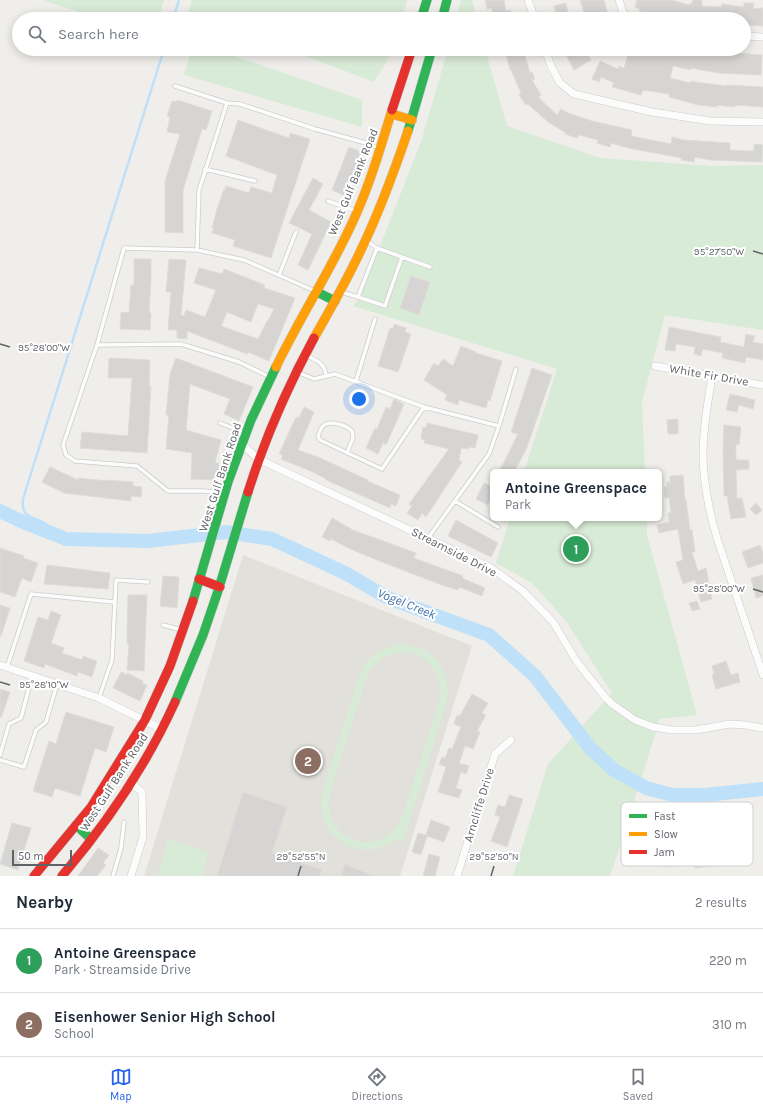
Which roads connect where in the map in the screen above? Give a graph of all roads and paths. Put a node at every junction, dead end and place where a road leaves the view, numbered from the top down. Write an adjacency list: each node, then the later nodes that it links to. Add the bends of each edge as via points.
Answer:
1 (427, 0): 5 (main road)
2 (447, 0): 6 (main road)
3 (528, 0): 7 (street)
4 (619, 0): 8 (street)
5 (424, 12)
6 (444, 12)
7 (532, 12)
8 (623, 12)
9 (751, 36): 10 (street)
10 (763, 37)
11 (410, 56): 16 (main road, West Gulf Bank Road)
12 (430, 56): 17 (main road, West Gulf Bank Road)
13 (547, 56): 18 (street, via 560,83 574,94 652,112 710,121)
14 (175, 86): 15 (lane)
15 (227, 103): 19 (lane, via 240,104); 20 (lane)
16 (392, 114): 17 (main road); 19 (main road, West Gulf Bank Road)
17 (412, 120): 25 (main road, West Gulf Bank Road, via 385,198)
18 (763, 122)
19 (380, 148): 23 (main road, West Gulf Bank Road)
20 (206, 169): 21 (lane); 27 (lane, via 199,190)
21 (254, 181)
22 (328, 201): 23 (lane)
23 (357, 211): 32 (main road, West Gulf Bank Road)
24 (296, 232): 30 (lane)
25 (366, 240): 26 (lane); 31 (main road, West Gulf Bank Road)
26 (377, 248): 28 (lane); 33 (lane)
27 (197, 250): 30 (lane, via 244,260); 36 (lane, via 124,248)
28 (402, 257): 29 (lane); 33 (lane, via 385,306)
29 (430, 267)
30 (279, 275): 32 (lane)
31 (340, 291): 33 (lane); 34 (main road, West Gulf Bank Road)
32 (317, 292): 34 (main road); 43 (main road, West Gulf Bank Road)
33 (358, 297)
34 (335, 301): 37 (main road, West Gulf Bank Road)
35 (375, 319): 44 (lane)
36 (97, 345): 43 (lane, via 181,344 239,362); 52 (lane, via 63,445 66,455 75,461 137,466 168,491 203,490)
37 (306, 355): 40 (main road, West Gulf Bank Road); 41 (lane, via 323,365)
38 (655, 366): 42 (street, White Fir Drive)
39 (516, 369): 48 (lane)
40 (297, 372): 41 (lane, via 314,379); 51 (main road, West Gulf Bank Road)
41 (326, 376): 44 (lane, via 335,374)
42 (712, 376): 45 (street, White Fir Drive); 63 (street, via 704,430 706,489 712,523)
43 (271, 377): 49 (main road, West Gulf Bank Road)
44 (356, 381): 46 (lane)
45 (763, 385)
46 (424, 407): 48 (lane); 50 (lane, via 382,469)
47 (220, 423): 49 (lane, via 240,431)
48 (499, 426): 53 (lane, via 489,454)
49 (242, 444): 51 (street, Streamside Drive); 52 (main road, West Gulf Bank Road)
50 (347, 453): 50 (lane, via 320,440 318,436 322,427 335,424 348,427 352,431 353,438)
51 (258, 459): 55 (street, Streamside Drive); 58 (main road, West Gulf Bank Road)
52 (225, 493): 56 (main road, West Gulf Bank Road)
53 (455, 500): 54 (lane); 55 (lane)
54 (498, 527)
55 (428, 538): 68 (street, Streamside Drive, via 491,568 523,591 553,622 577,662 605,697 635,720 653,727 672,730 696,730 730,724)
56 (199, 579): 58 (main road); 61 (main road, West Gulf Bank Road)
57 (148, 582): 59 (lane, via 116,580)
58 (220, 587): 69 (main road, West Gulf Bank Road, via 196,653)
59 (114, 602): 62 (lane, via 31,594); 66 (lane, via 112,660)
60 (163, 624): 61 (lane)
61 (183, 630): 67 (main road, West Gulf Bank Road, via 170,666)
62 (3, 666): 64 (street)
63 (763, 675)
64 (32, 676): 65 (street); 71 (lane, via 21,718 9,724)
65 (57, 684): 66 (street); 72 (lane, via 46,722 36,730 24,767)
66 (99, 698): 67 (street)
67 (144, 720): 69 (street); 75 (main road, West Gulf Bank Road, via 114,773)
68 (763, 728)
69 (162, 729): 73 (main road, West Gulf Bank Road)
70 (511, 740): 81 (street, Arncliffe Drive, via 495,754)
71 (0, 755)
72 (0, 760)
73 (131, 782): 76 (main road, West Gulf Bank Road); 80 (street, via 142,792 143,837)
74 (124, 822): 79 (lane, via 121,848)
75 (76, 825): 76 (main road); 77 (main road, West Gulf Bank Road)
76 (91, 840): 78 (main road, West Gulf Bank Road)
77 (34, 876)
78 (62, 876)
79 (113, 876)
80 (131, 876)
81 (457, 876)

